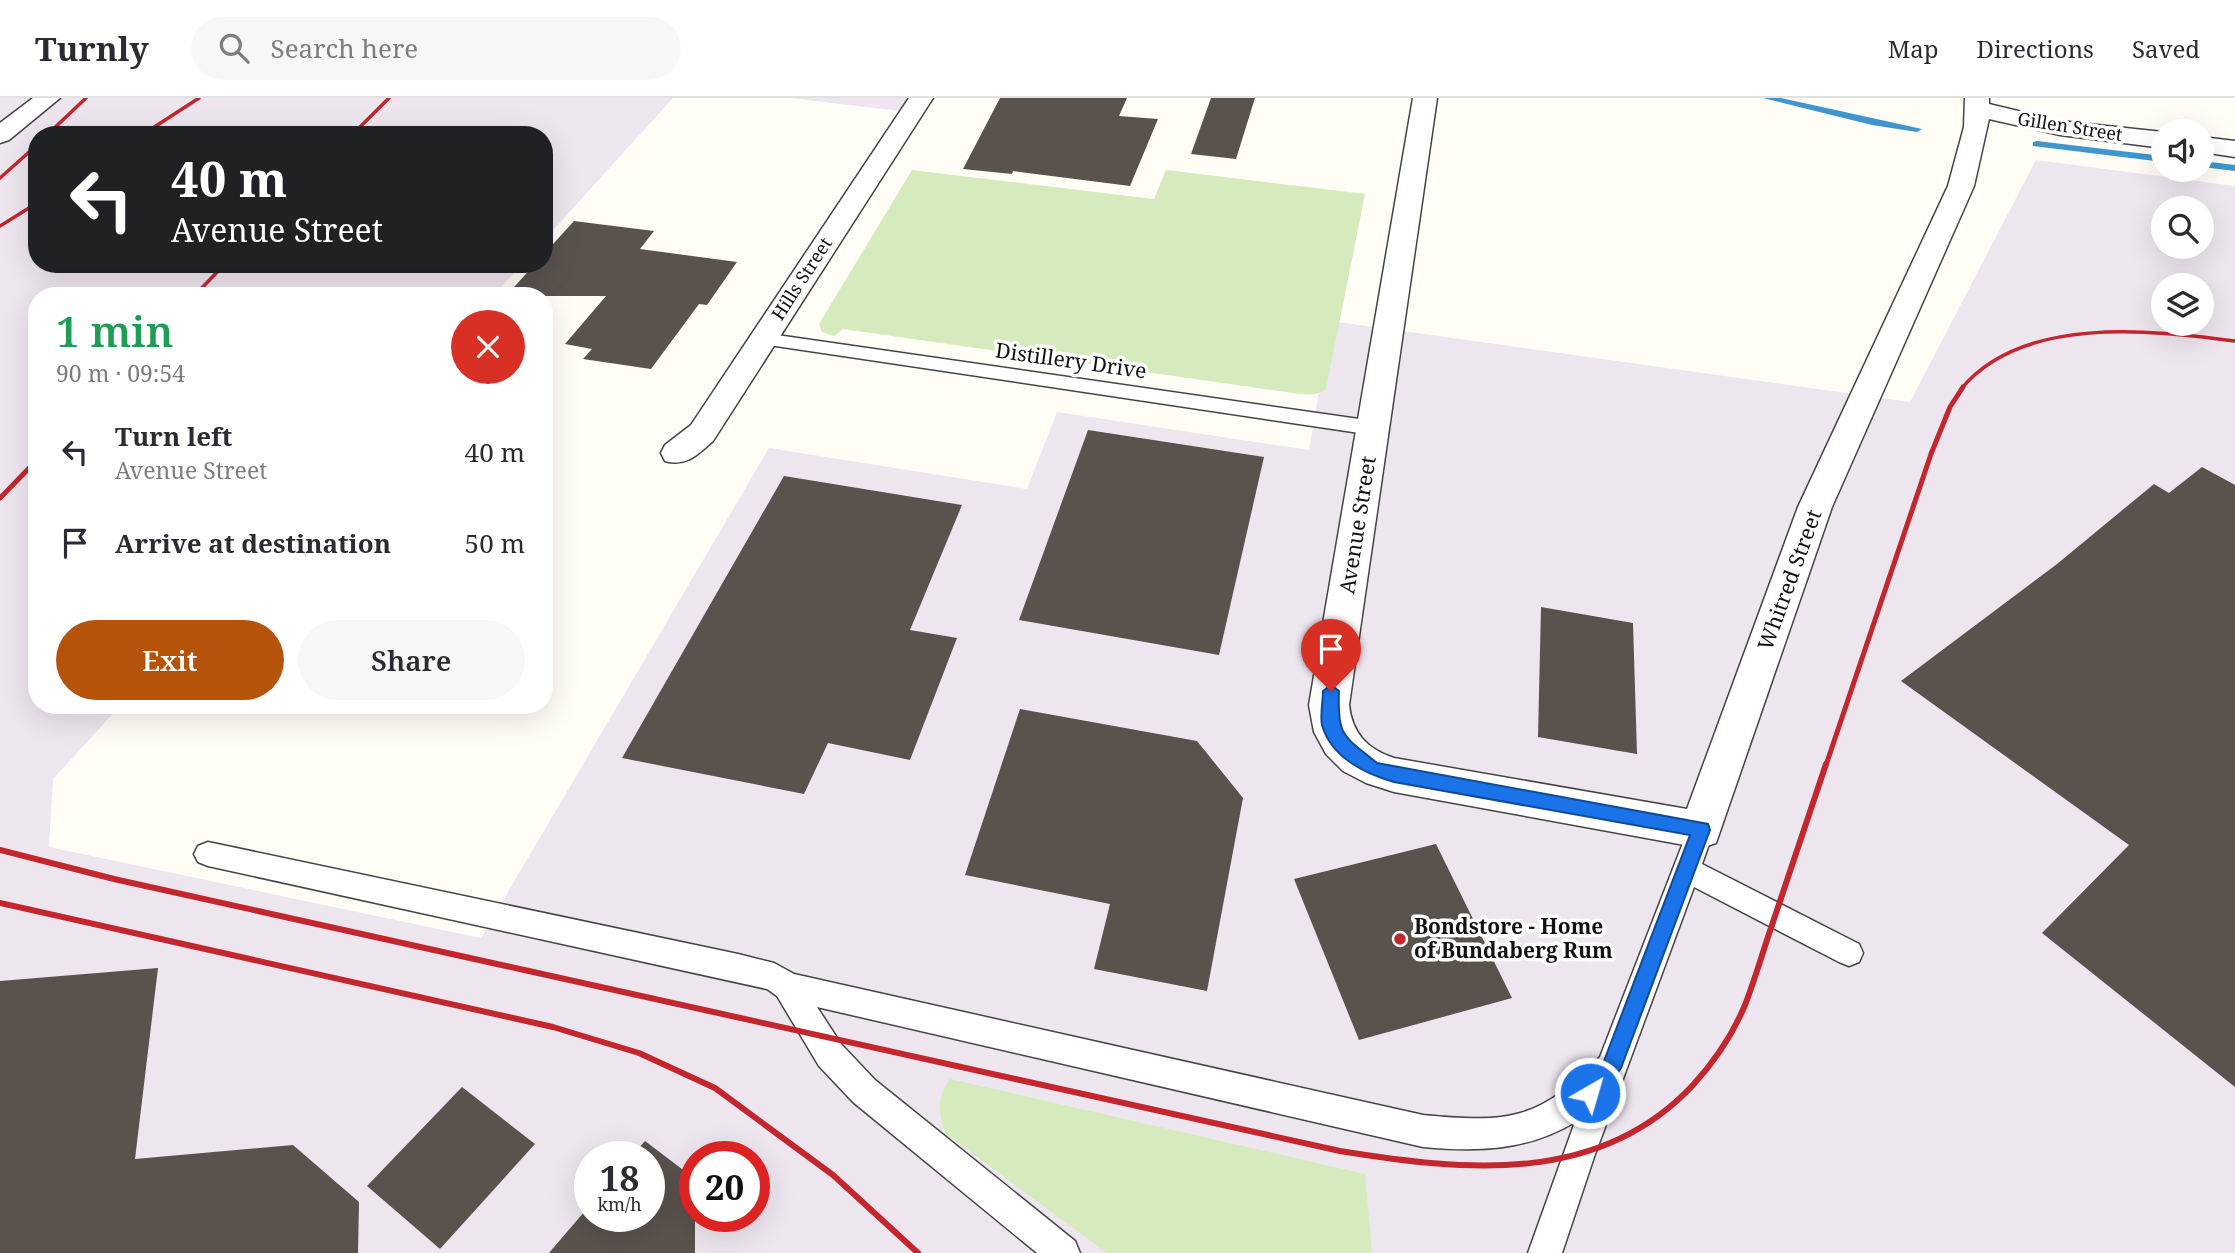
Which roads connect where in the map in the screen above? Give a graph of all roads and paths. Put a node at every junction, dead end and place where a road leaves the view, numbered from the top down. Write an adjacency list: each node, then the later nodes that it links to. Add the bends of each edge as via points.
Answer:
1 (48, 98): 5 (street)
2 (921, 98): 9 (street, Hills Street)
3 (1425, 98): 10 (street, Avenue Street)
4 (1977, 104): 6 (street, Gillen Street, via 2060,128); 12 (street, Whitred Street, via 1961,186 1815,507)
5 (0, 135)
6 (2151, 139)
7 (2214, 146): 8 (street)
8 (2235, 149)
9 (763, 340): 10 (lane, Distillery Drive); 11 (street, Hills Street, via 702,433)
10 (1373, 428): 12 (street, Avenue Street, via 1329,705 1338,741 1371,769 1394,775)
11 (677, 453)
12 (1701, 830): 14 (lane, Whitred Street)
13 (208, 854): 16 (lane, via 738,968 774,977)
14 (1686, 869): 15 (lane); 17 (lane, Whitred Street)
15 (1849, 953)
16 (787, 986): 17 (lane, via 1423,1131 1460,1135 1532,1128 1571,1110); 18 (lane, via 830,1055 864,1091)
17 (1611, 1068): 19 (lane, Whitred Street)
18 (1063, 1253)
19 (1545, 1253)

